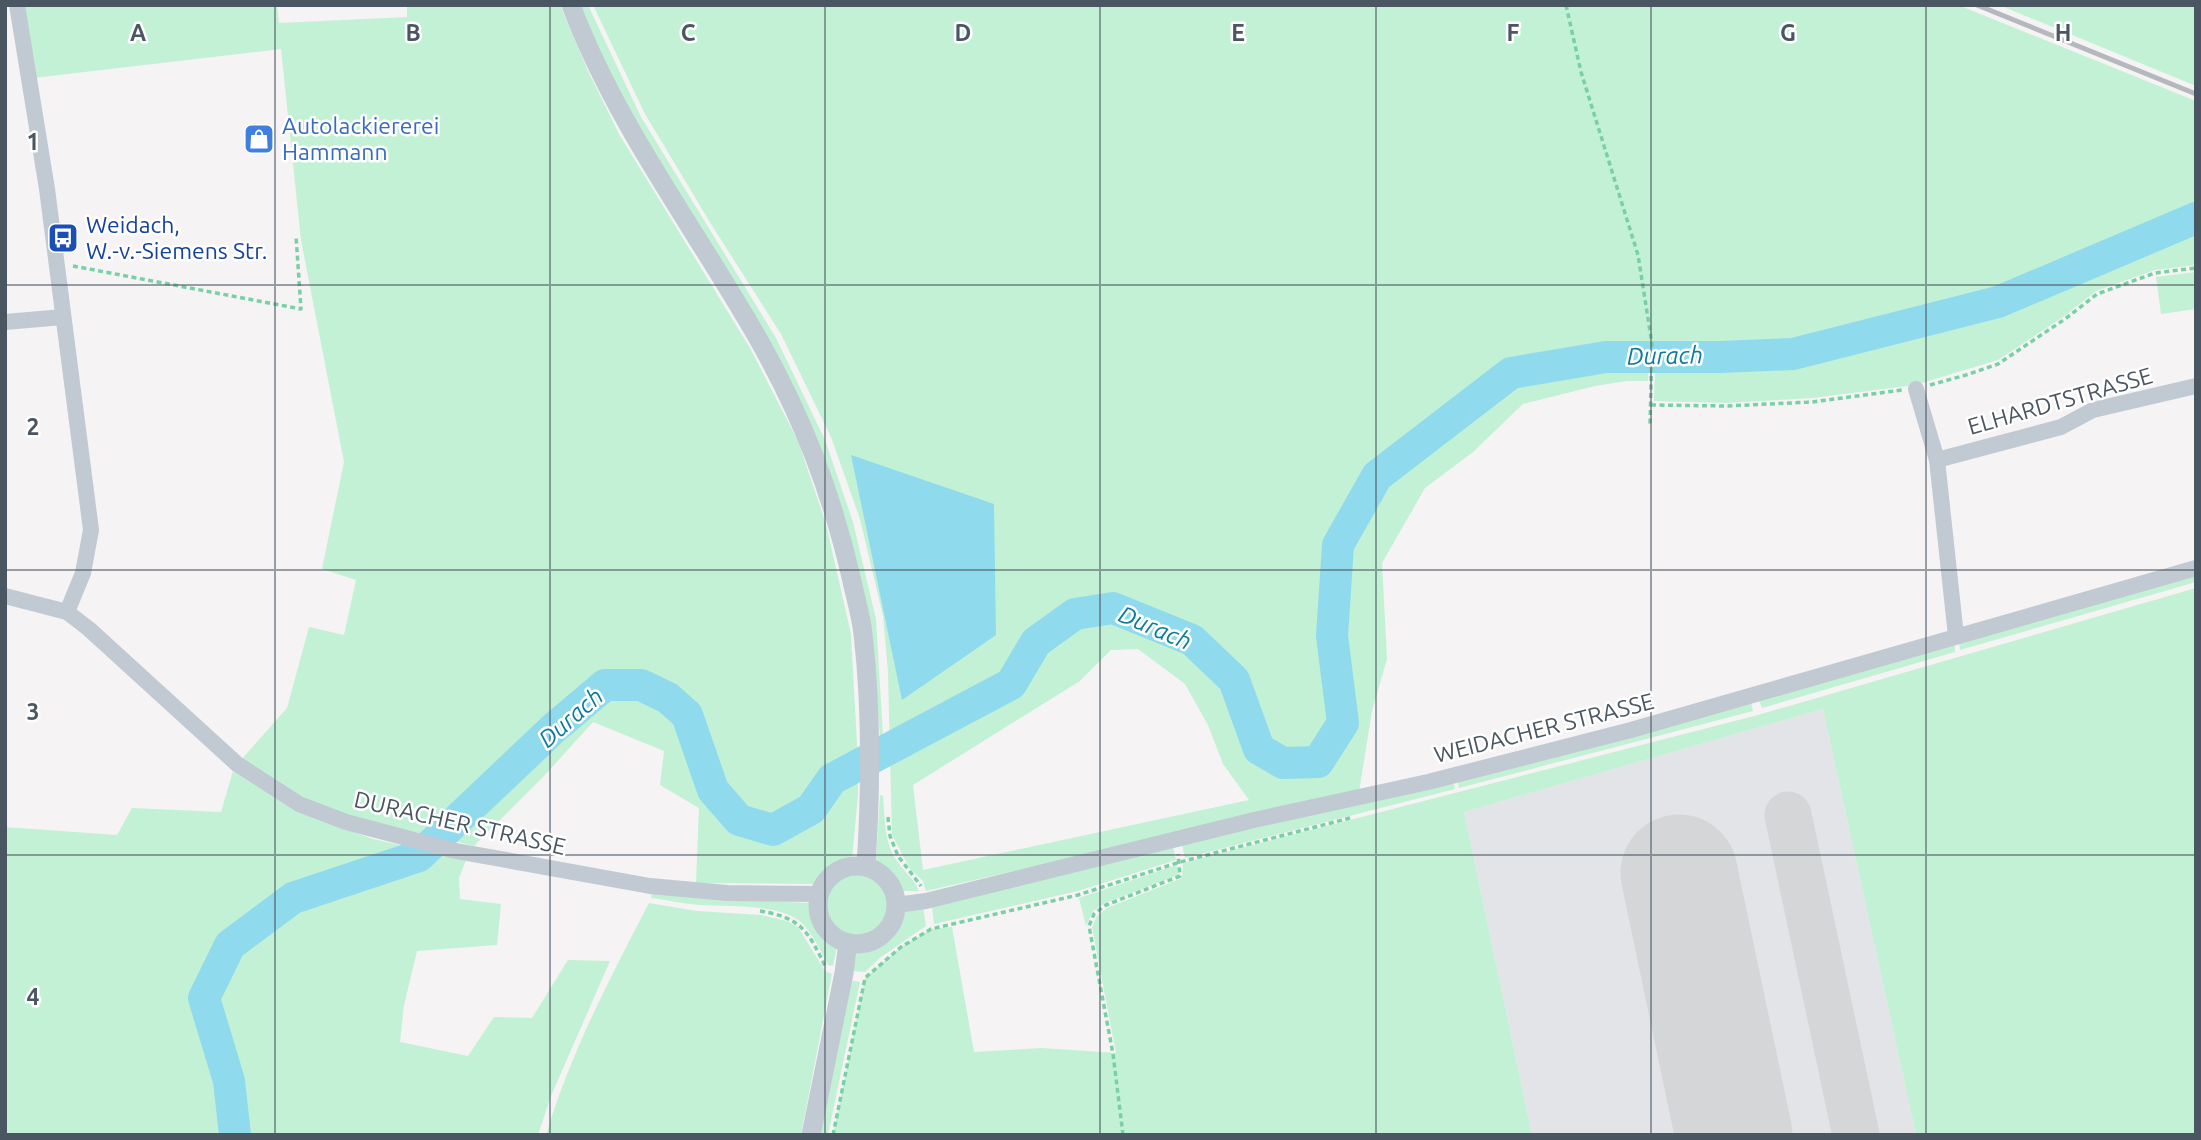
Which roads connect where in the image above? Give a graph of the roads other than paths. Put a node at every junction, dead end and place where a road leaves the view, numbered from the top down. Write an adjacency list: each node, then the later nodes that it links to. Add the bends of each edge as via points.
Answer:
1 (17, 5): 3 (street)
2 (571, 5): 12 (street, via 628,128 760,342 807,435 837,518 863,631 870,734)
3 (63, 317): 4 (street); 10 (street, via 91,530 83,573)
4 (5, 322)
5 (2196, 386): 7 (street, ELHARDTSTRASSE, via 2093,410 2062,427)
6 (1916, 389): 7 (street)
7 (1937, 460): 11 (street)
8 (2196, 568): 11 (street, WEIDACHER STRASSE)
9 (5, 596): 10 (street, DURACHER STRASSE)
10 (67, 612): 13 (street, DURACHER STRASSE, via 237,764 299,804 376,832 456,851 650,886)
11 (1956, 636): 14 (street, WEIDACHER STRASSE, via 1631,730 1428,782)
12 (866, 866): 13 (street, via 842,868 823,883); 14 (street, via 887,880)
13 (818, 894): 15 (street, via 820,919 836,938)
14 (896, 905): 15 (street, via 881,936)
15 (848, 943): 16 (street)
16 (811, 1135)

